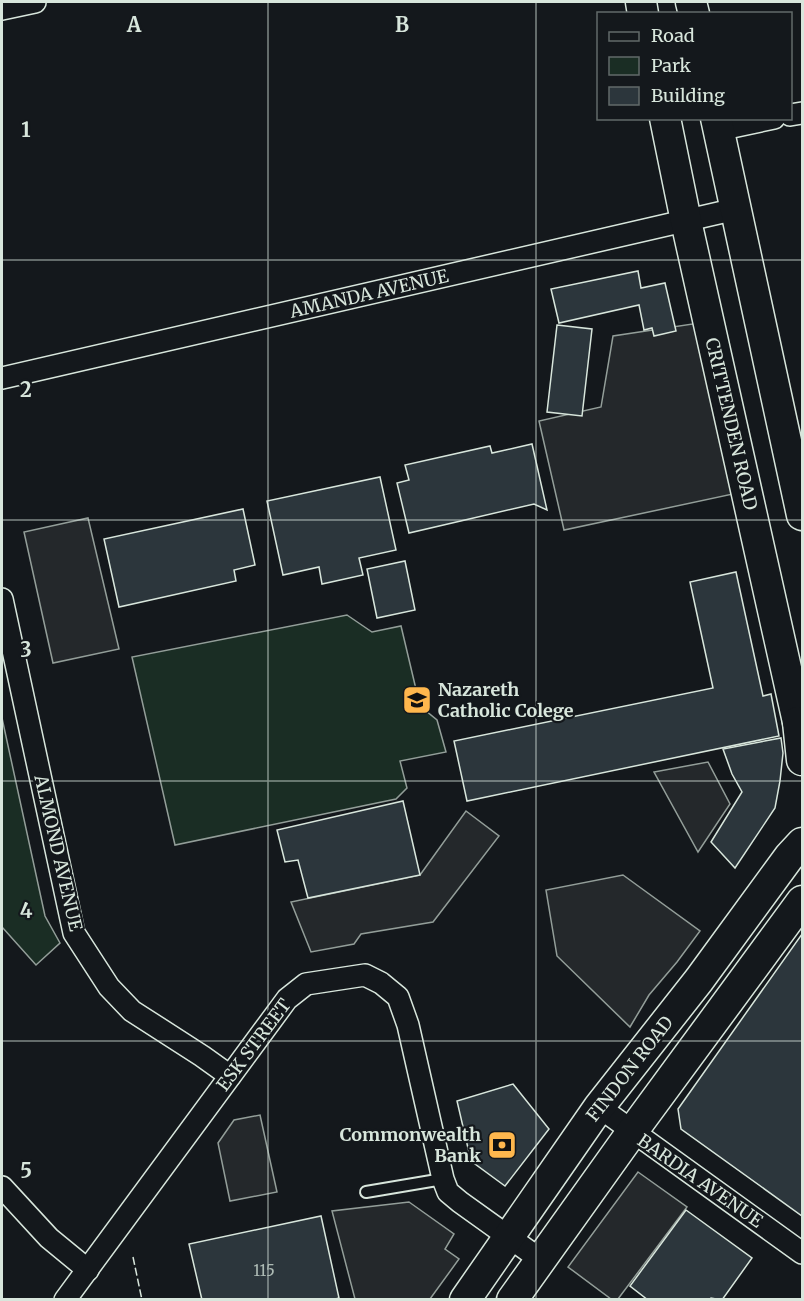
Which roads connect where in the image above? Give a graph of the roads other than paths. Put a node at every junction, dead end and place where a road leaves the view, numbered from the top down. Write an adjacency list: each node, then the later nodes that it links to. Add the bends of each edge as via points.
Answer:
1 (35, 2): 2 (street)
2 (2, 9)
3 (665, 120): 7 (main road, CRITTENDEN ROAD)
4 (755, 120): 5 (street)
5 (717, 124): 6 (main road)
6 (736, 209): 7 (street, AMANDA AVENUE); 9 (main road)
7 (686, 221): 8 (street, AMANDA AVENUE); 11 (main road, CRITTENDEN ROAD)
8 (2, 378)
9 (802, 515)
10 (2, 599): 18 (street, ALMOND AVENUE, via 74,933 109,987 132,1011)
11 (800, 725): 12 (main road, CRITTENDEN ROAD)
12 (802, 760)
13 (802, 820): 14 (main road, FINDON ROAD)
14 (796, 849): 16 (main road, FINDON ROAD)
15 (802, 901): 17 (main road, FINDON ROAD)
16 (699, 980): 17 (main road); 19 (main road, FINDON ROAD)
17 (712, 1025): 20 (main road, FINDON ROAD)
18 (230, 1076): 21 (street, ESK STREET, via 287,999 306,984 365,975 398,997); 27 (street, ESK STREET)
19 (599, 1107): 20 (street, BARDIA AVENUE); 24 (main road, FINDON ROAD)
20 (632, 1132): 25 (street, BARDIA AVENUE); 26 (main road, FINDON ROAD)
21 (443, 1179): 23 (lane); 24 (street, ESK STREET, via 448,1192)
22 (2, 1187): 27 (street, via 49,1238)
23 (366, 1192)
24 (509, 1237): 26 (street, ESK STREET); 29 (main road, FINDON ROAD)
25 (802, 1253)
26 (541, 1260): 30 (main road, FINDON ROAD)
27 (88, 1270): 28 (street, ESK STREET)
28 (65, 1299)
29 (465, 1299)
30 (512, 1299)

